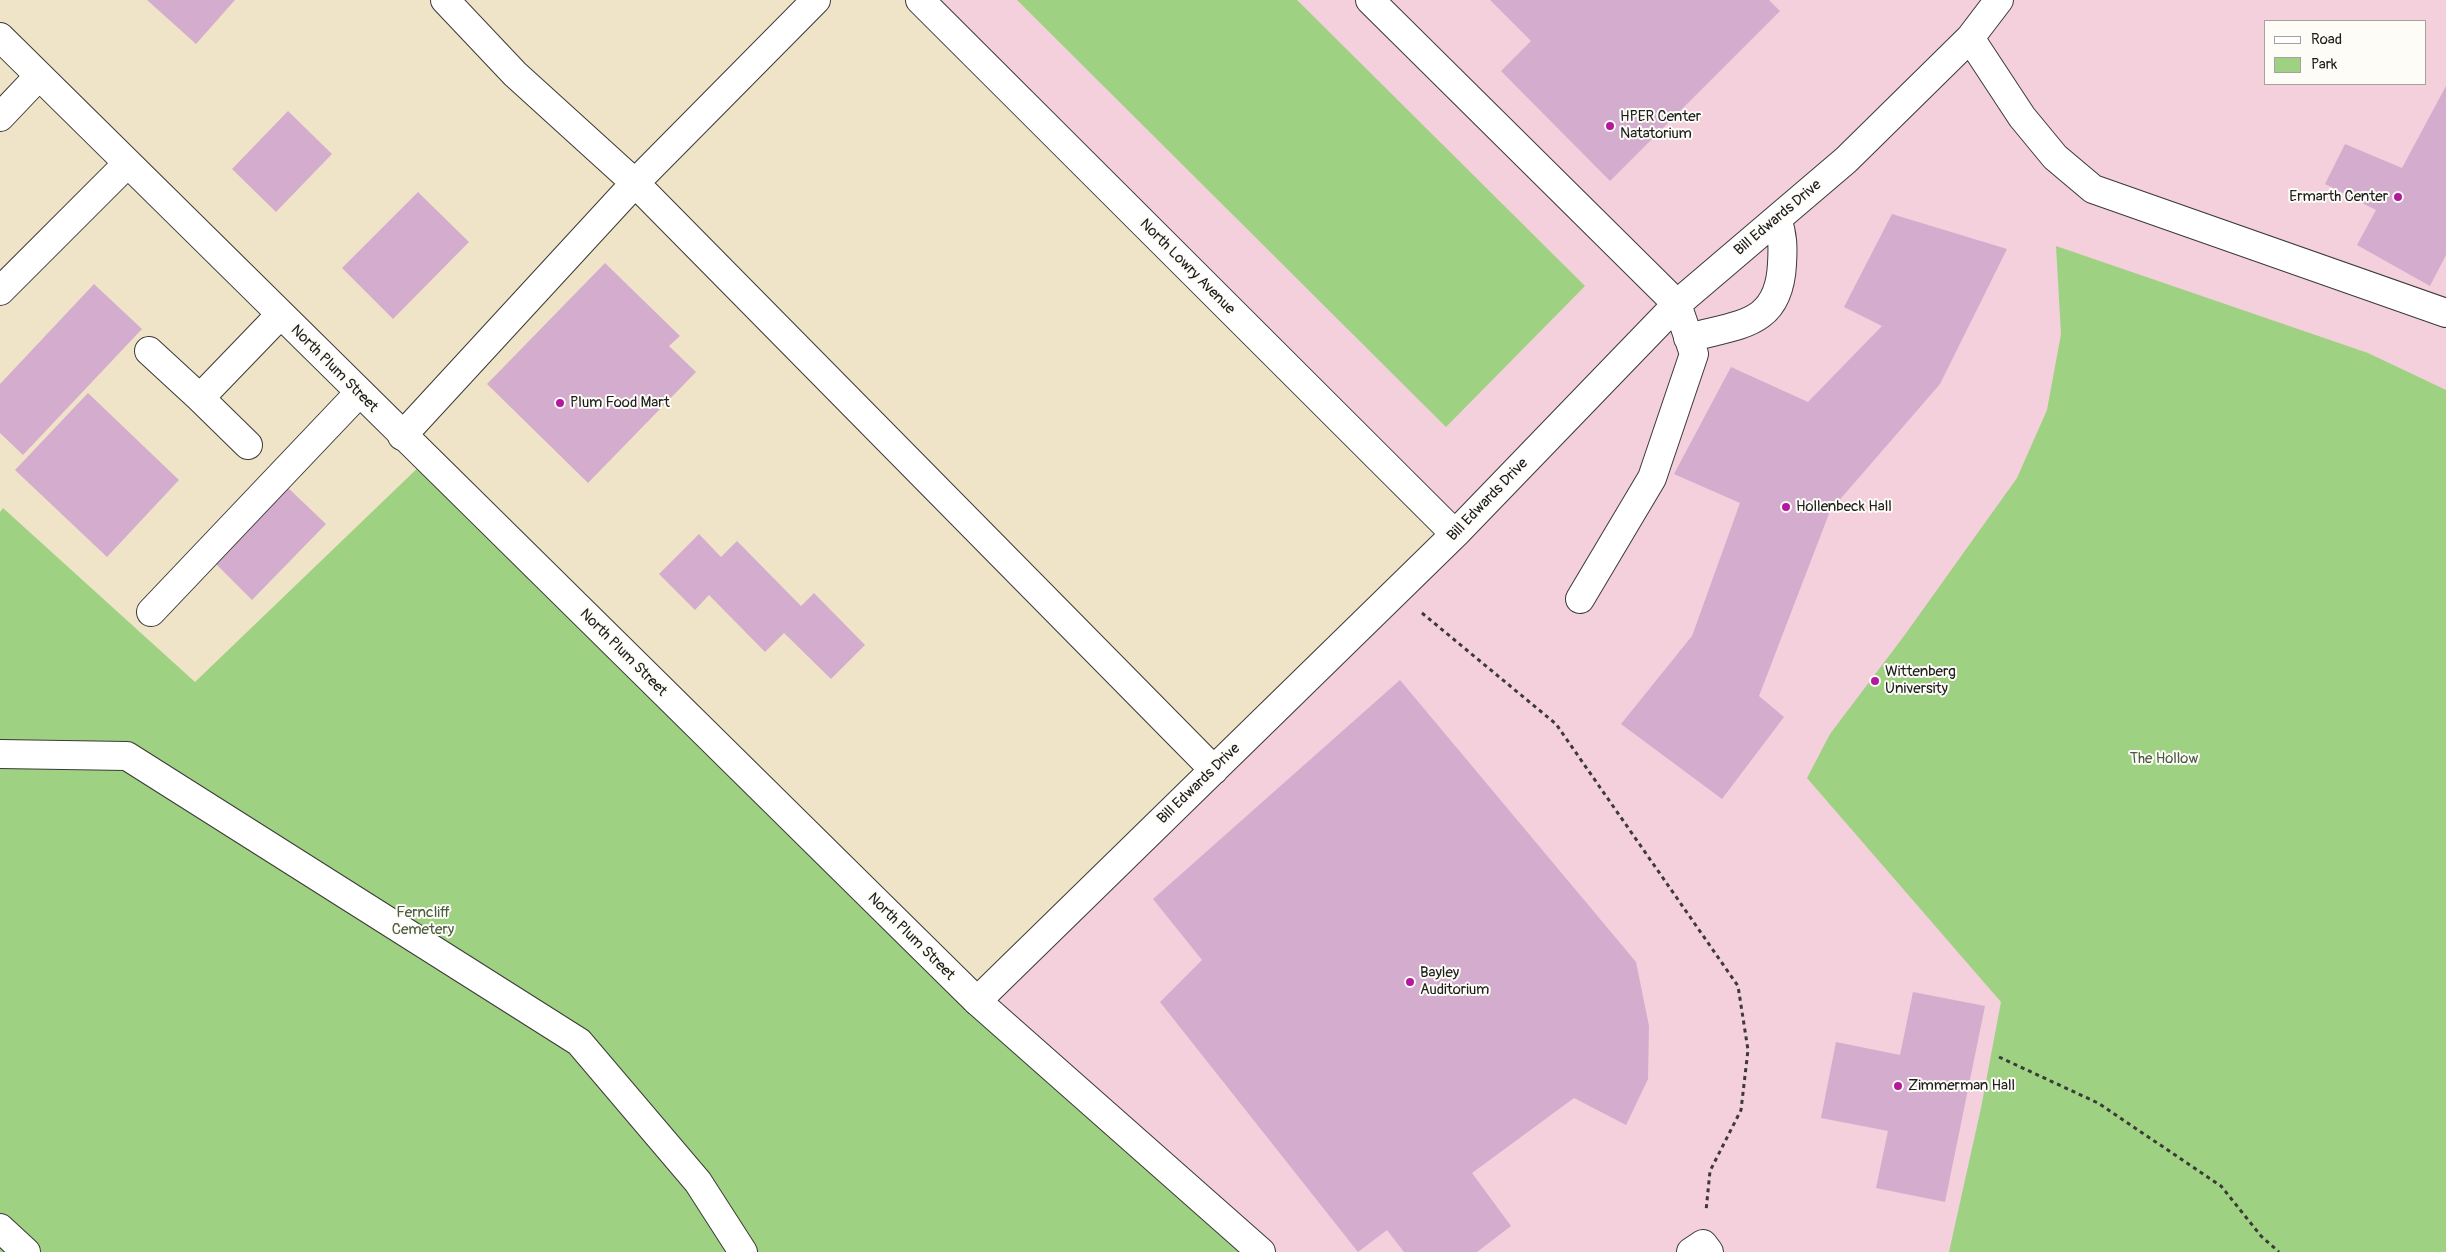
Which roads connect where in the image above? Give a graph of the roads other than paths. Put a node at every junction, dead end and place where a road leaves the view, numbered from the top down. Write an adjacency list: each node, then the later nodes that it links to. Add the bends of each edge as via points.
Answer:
1 (445, 0): 11 (street, via 515,74)
2 (816, 0): 11 (street)
3 (920, 0): 23 (street, North Lowry Avenue)
4 (1370, 0): 14 (street)
5 (1999, 0): 7 (street, Bill Edwards Drive)
6 (0, 37): 8 (street, North Plum Street)
7 (1970, 38): 12 (street, Bill Edwards Drive, via 1846,160); 15 (street, via 2022,117 2055,157 2093,189)
8 (39, 76): 9 (street); 10 (street, North Plum Street)
9 (0, 117)
10 (127, 164): 13 (street); 16 (street, North Plum Street)
11 (634, 183): 21 (street); 27 (street)
12 (1777, 219): 14 (street, Bill Edwards Drive); 17 (street, via 1783,234 1781,282 1772,304 1764,314 1749,322)
13 (0, 291)
14 (1677, 304): 17 (street); 23 (street, Bill Edwards Drive)
15 (2446, 313)
16 (280, 315): 19 (street, North Plum Street); 20 (street)
17 (1688, 338): 24 (street, via 1694,354 1652,478)
18 (149, 351): 20 (street)
19 (359, 393): 21 (street, North Plum Street); 25 (street)
20 (200, 398): 22 (street)
21 (402, 436): 28 (street, North Plum Street)
22 (248, 445)
23 (1455, 534): 27 (street, Bill Edwards Drive)
24 (1580, 599)
25 (150, 612)
26 (0, 754): 31 (street, via 127,756 579,1042 698,1182)
27 (1214, 770): 28 (street, Bill Edwards Drive)
28 (977, 1001): 32 (street, North Plum Street)
29 (0, 1228): 30 (street)
30 (26, 1252)
31 (744, 1252)
32 (1261, 1252)

